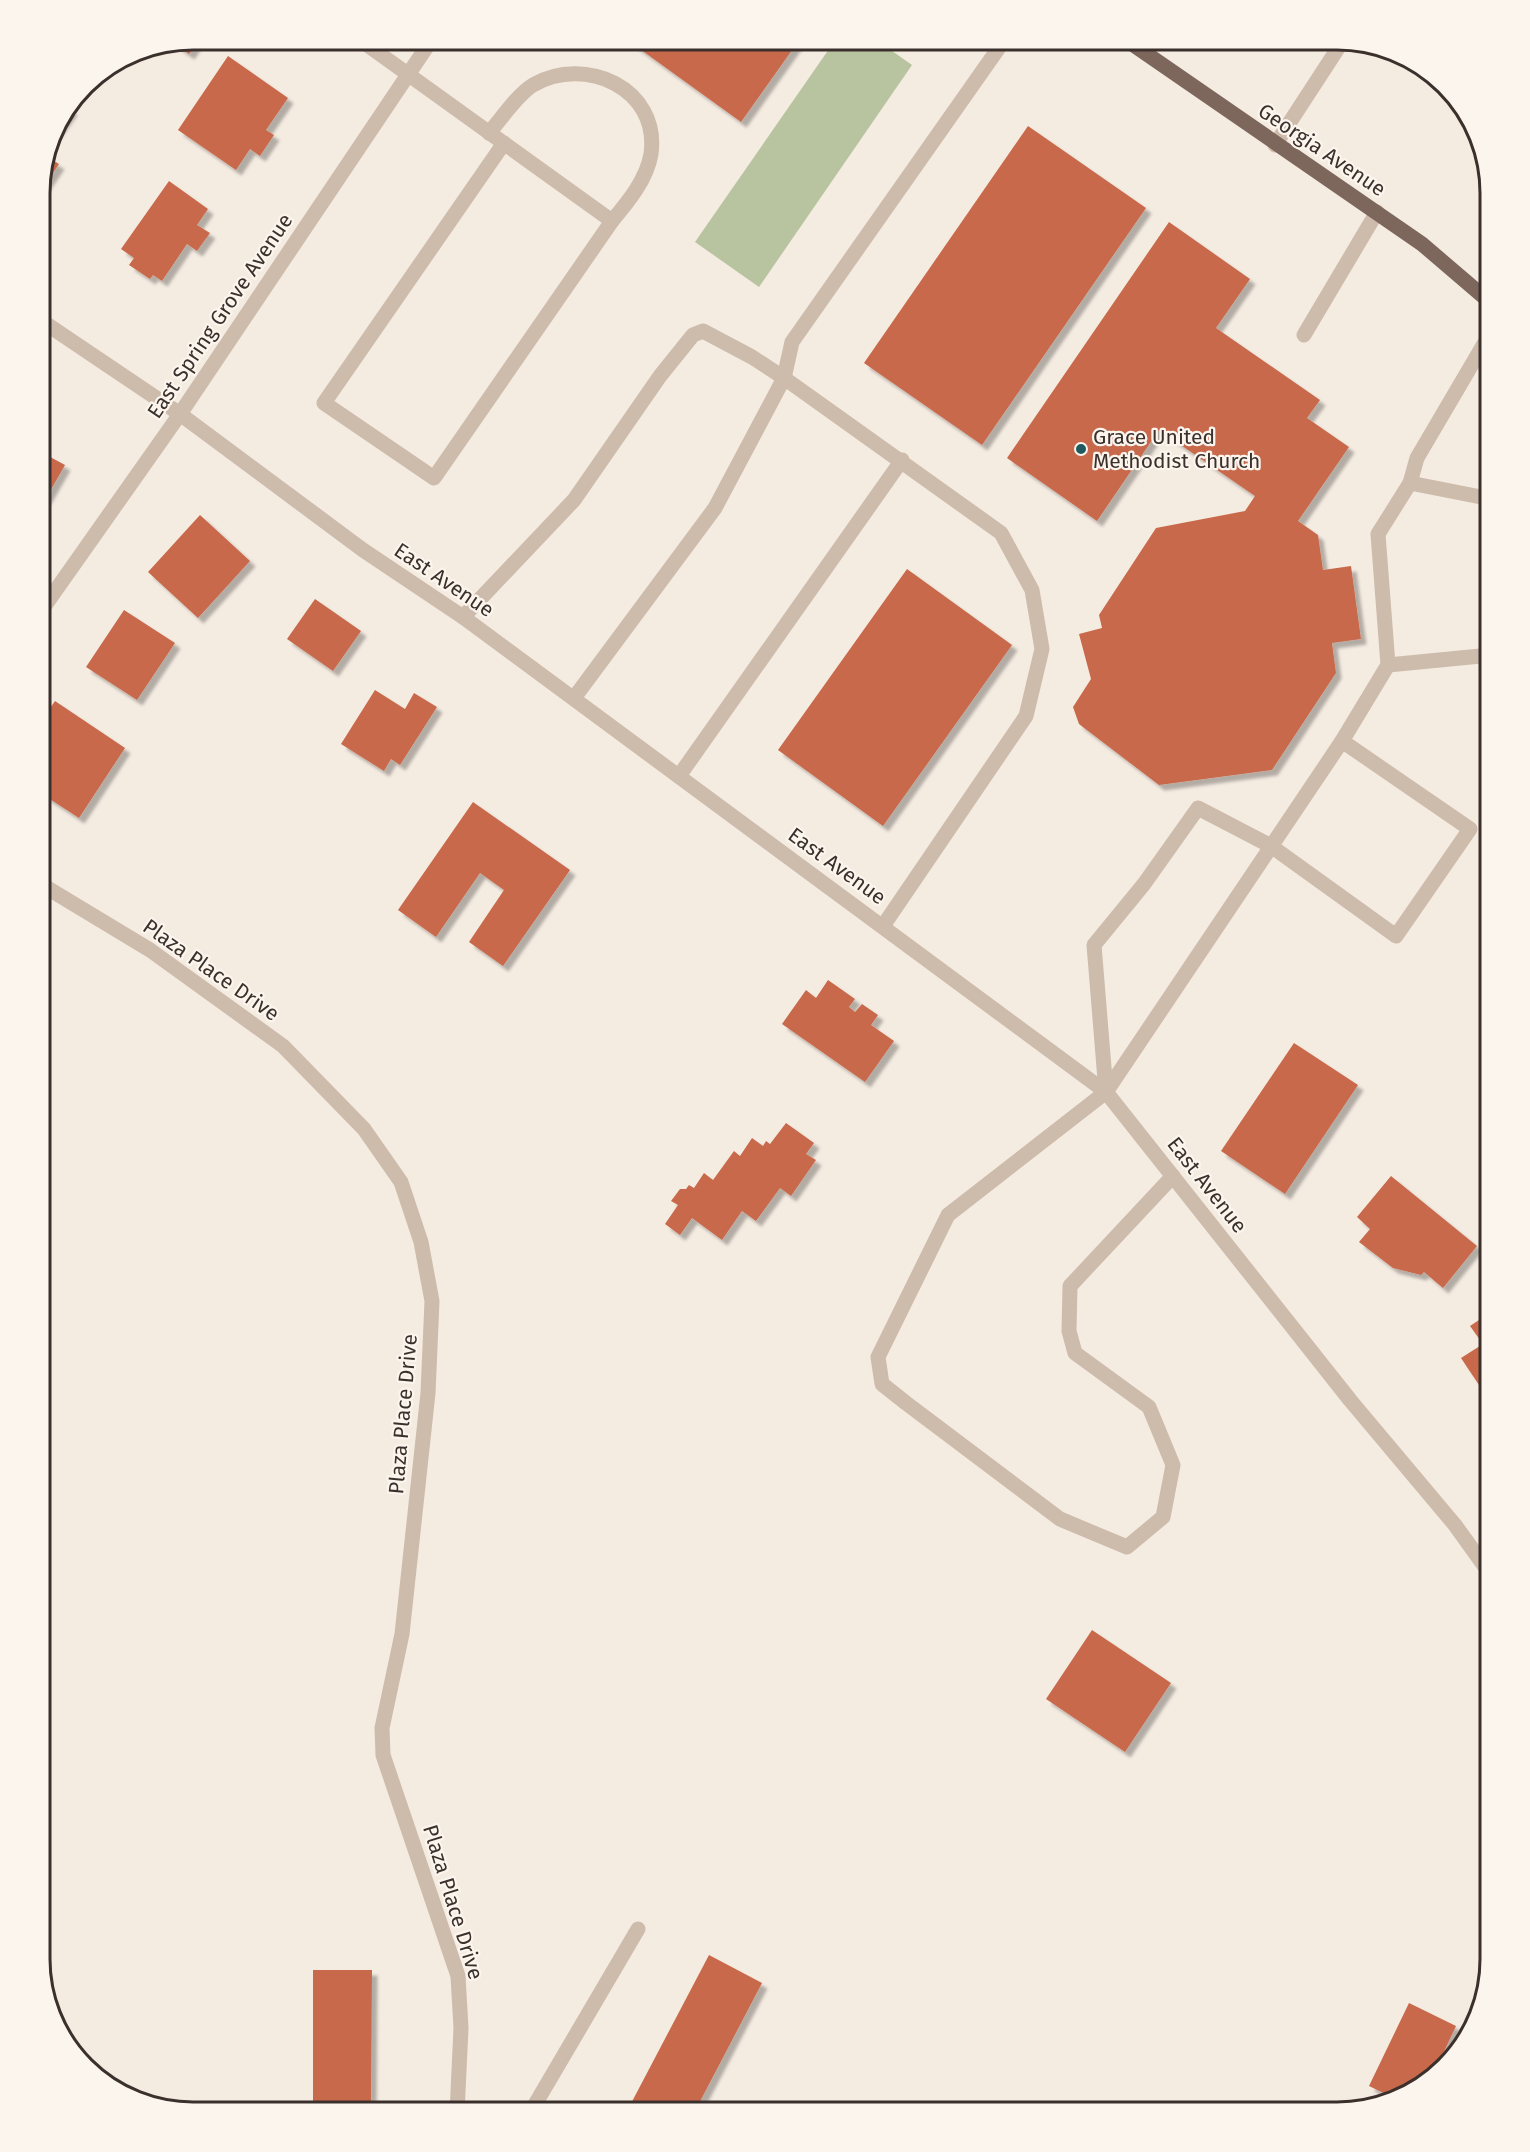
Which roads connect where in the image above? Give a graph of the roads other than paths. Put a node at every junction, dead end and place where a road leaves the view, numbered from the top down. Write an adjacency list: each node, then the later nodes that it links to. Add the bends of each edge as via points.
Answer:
1 (374, 50): 6 (street)
2 (424, 50): 6 (street, East Spring Grove Avenue)
3 (997, 50): 16 (street, via 792,342)
4 (1141, 50): 9 (main road, Georgia Avenue)
5 (1337, 50): 9 (street)
6 (408, 74): 7 (street); 17 (street, East Spring Grove Avenue)
7 (489, 133): 8 (street); 11 (street, via 531,86 560,73 599,75 619,86 639,103 651,127 651,155 642,179)
8 (504, 143): 11 (street); 11 (street, via 324,403 434,478)
9 (1275, 145): 10 (main road, Georgia Avenue)
10 (1377, 212): 12 (main road, Georgia Avenue); 14 (street)
11 (612, 221)
12 (1480, 294)
13 (50, 326): 17 (street, East Avenue)
14 (1304, 335)
15 (1480, 351): 19 (street, via 1417,458)
16 (784, 378): 18 (street); 22 (street, via 721,339 703,331 693,334 574,500); 25 (street, via 715,508)
17 (180, 414): 21 (street, East Spring Grove Avenue); 22 (street, East Avenue, via 363,550)
18 (902, 460): 27 (street); 30 (street, via 1001,533 1032,590 1042,649 1026,716)
19 (1410, 483): 20 (street); 24 (street, via 1378,534)
20 (1480, 497)
21 (50, 598)
22 (463, 617): 25 (street, East Avenue)
23 (1480, 655): 24 (street)
24 (1388, 665): 26 (street)
25 (574, 698): 27 (street, East Avenue)
26 (1342, 741): 28 (street); 28 (street, via 1470,829 1432,887 1396,936)
27 (679, 776): 30 (street, East Avenue)
28 (1271, 846): 31 (street); 31 (street, via 1198,808 1094,945)
29 (50, 890): 35 (street, Plaza Place Drive, via 150,950 282,1046 364,1129 401,1182 421,1242 432,1300 428,1393 416,1508 402,1634 382,1728 383,1755 458,1976 461,2028)
30 (883, 926): 31 (street, East Avenue)
31 (1106, 1092): 32 (street, East Avenue); 32 (street, via 948,1215 878,1357 882,1384 898,1397 1060,1519 1127,1547 1163,1517 1173,1465 1149,1407 1075,1353 1069,1331 1070,1286)
32 (1173, 1176): 33 (street, East Avenue)
33 (1480, 1560)
34 (638, 1929): 36 (street)
35 (458, 2102)
36 (536, 2102)

